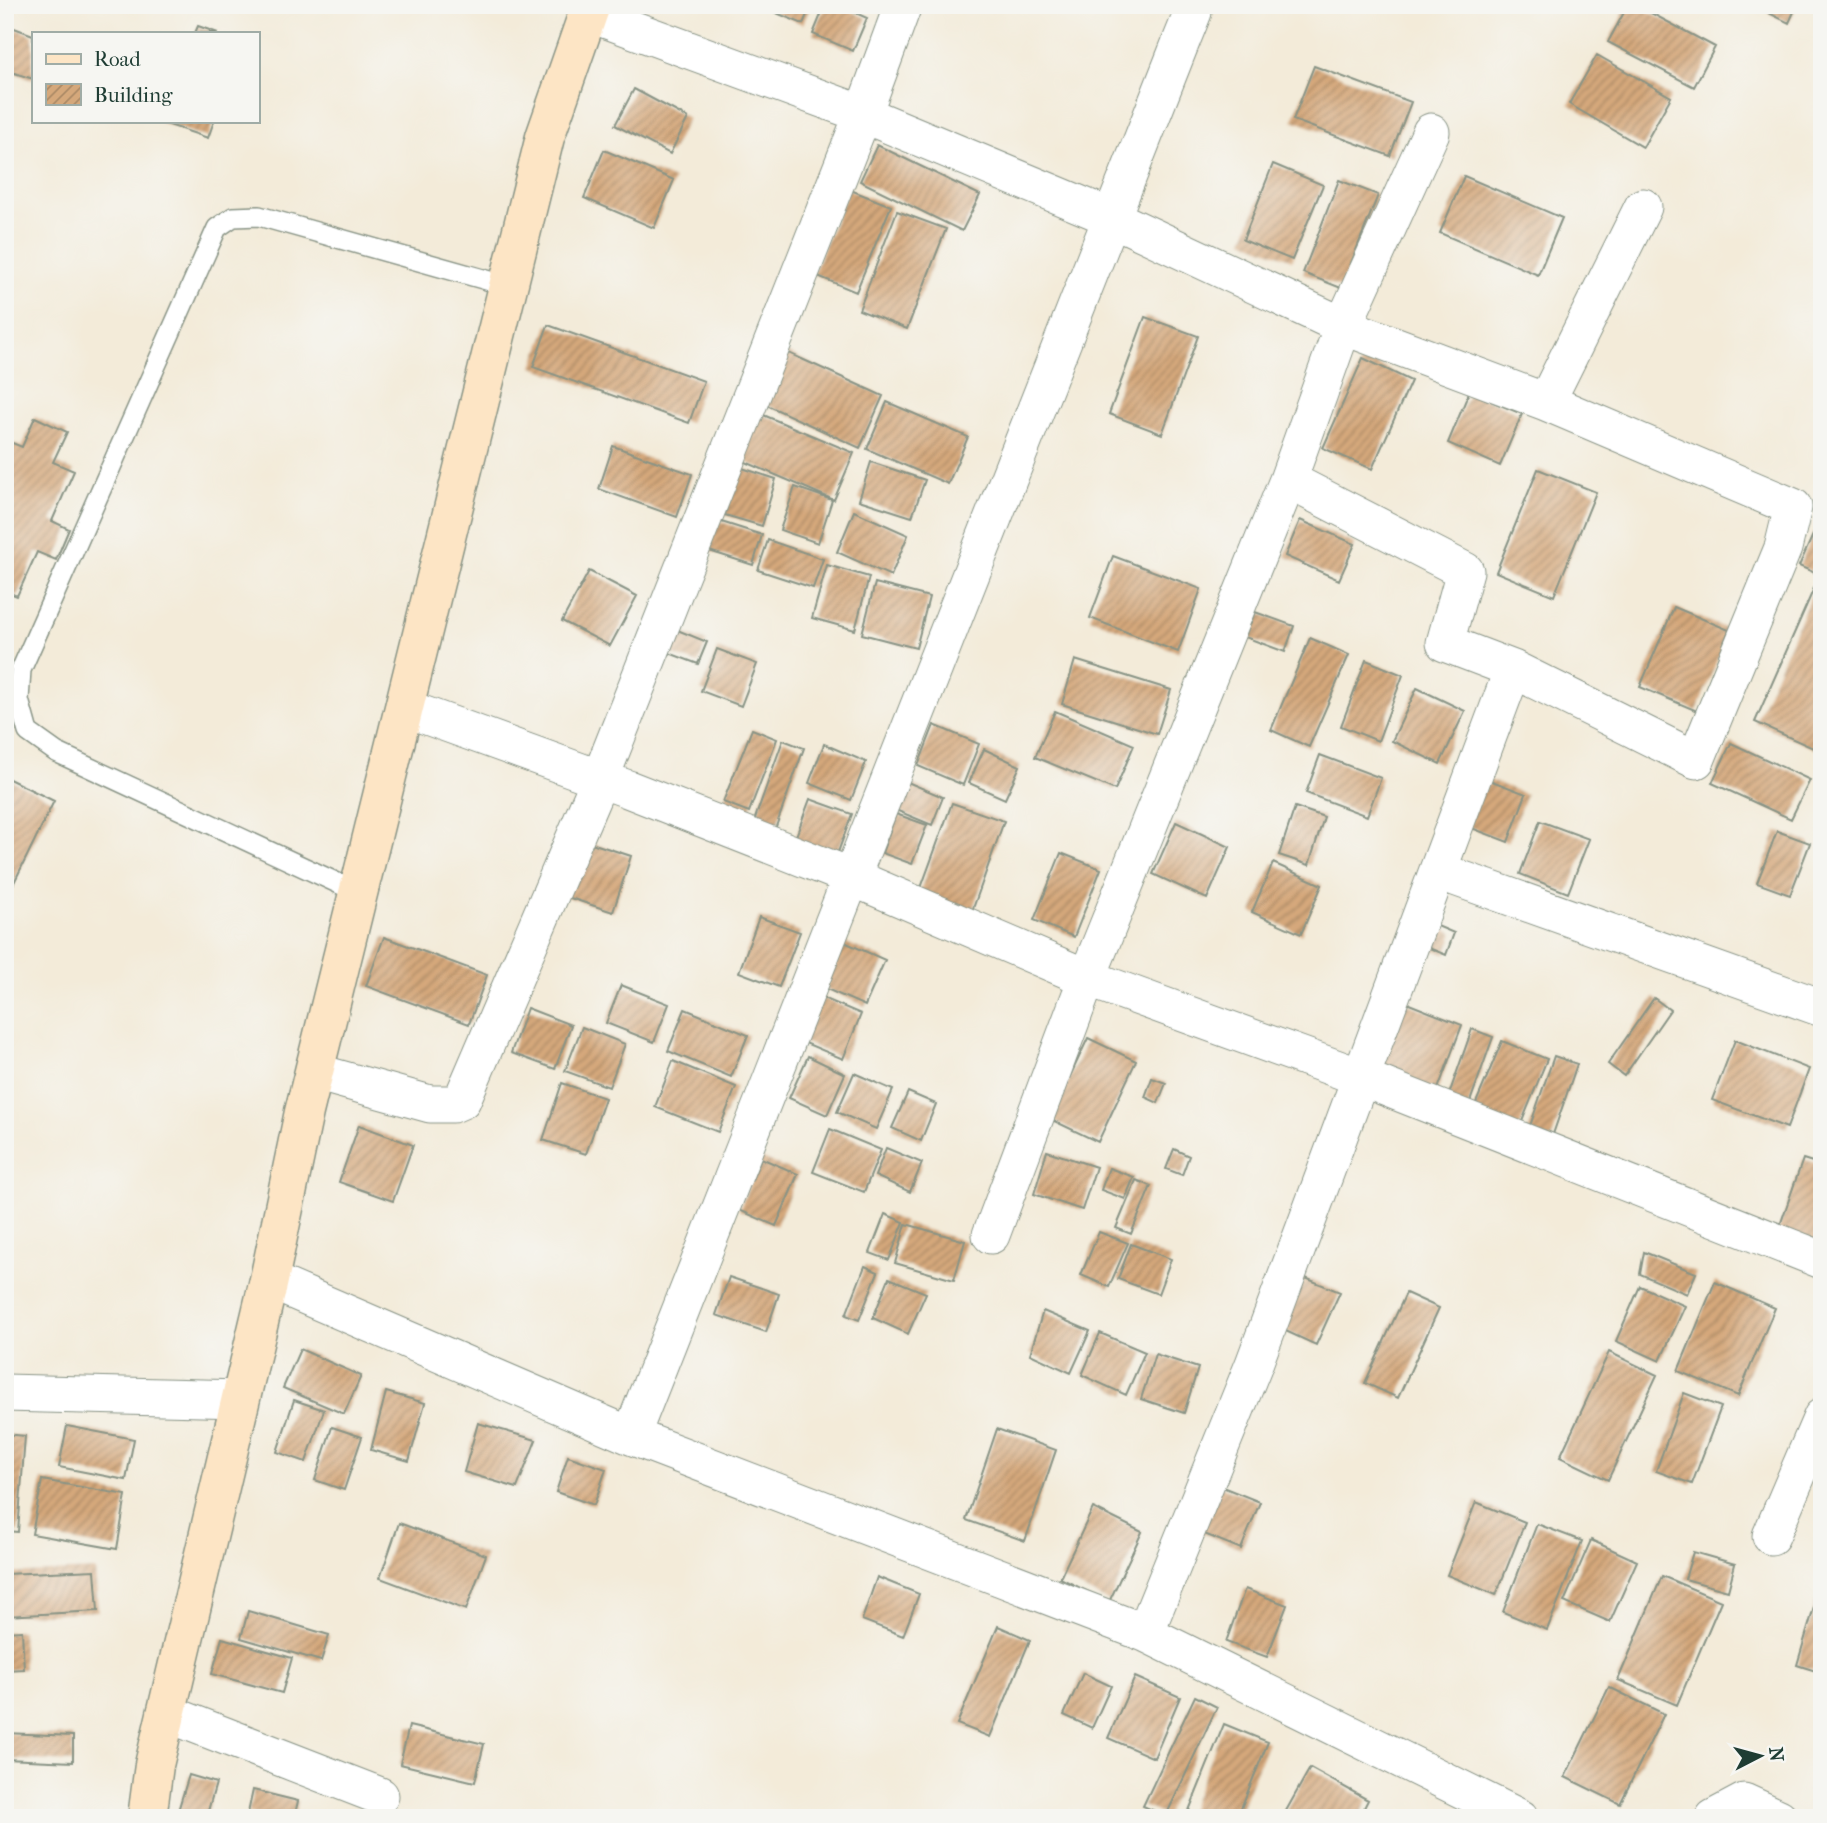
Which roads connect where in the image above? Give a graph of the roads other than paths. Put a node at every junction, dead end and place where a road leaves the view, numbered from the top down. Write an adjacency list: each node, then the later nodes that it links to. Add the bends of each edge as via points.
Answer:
1 (903, 5): 4 (street)
2 (590, 9): 4 (street); 8 (street, via 545,136)
3 (1194, 12): 7 (street)
4 (863, 114): 7 (street); 14 (street)
5 (1432, 132): 9 (street)
6 (1643, 207): 10 (street)
7 (1110, 217): 9 (street); 16 (street)
8 (508, 286): 13 (street); 17 (lane, via 259,216 233,217 217,228 21,670 19,700 28,732 56,752)
9 (1343, 326): 10 (street); 11 (street)
10 (1546, 402): 12 (street, via 1793,507 1783,548 1696,760)
11 (1288, 480): 12 (street, via 1465,571 1445,643); 18 (street)
12 (1513, 669): 15 (street)
13 (405, 708): 14 (street); 17 (street)
14 (600, 779): 16 (street); 20 (street, via 462,1100 430,1104)
15 (1438, 872): 19 (street); 21 (street)
16 (849, 876): 18 (street); 28 (street)
17 (359, 893): 20 (street)
18 (1087, 978): 21 (street); 22 (street)
19 (1822, 1008)
20 (315, 1072): 24 (street)
21 (1360, 1077): 23 (street); 30 (street, via 1254,1364)
22 (991, 1235)
23 (1822, 1260)
24 (269, 1280): 26 (street); 28 (street)
25 (5, 1393): 26 (street)
26 (241, 1399): 31 (street)
27 (1822, 1417): 29 (street)
28 (631, 1436): 30 (street)
29 (1771, 1536)
30 (1145, 1633): 34 (street)
31 (166, 1713): 32 (street); 33 (street)
32 (380, 1796)
33 (147, 1818)
34 (1520, 1818)
35 (1714, 1818): 36 (street, via 1744,1802)
36 (1779, 1818)

